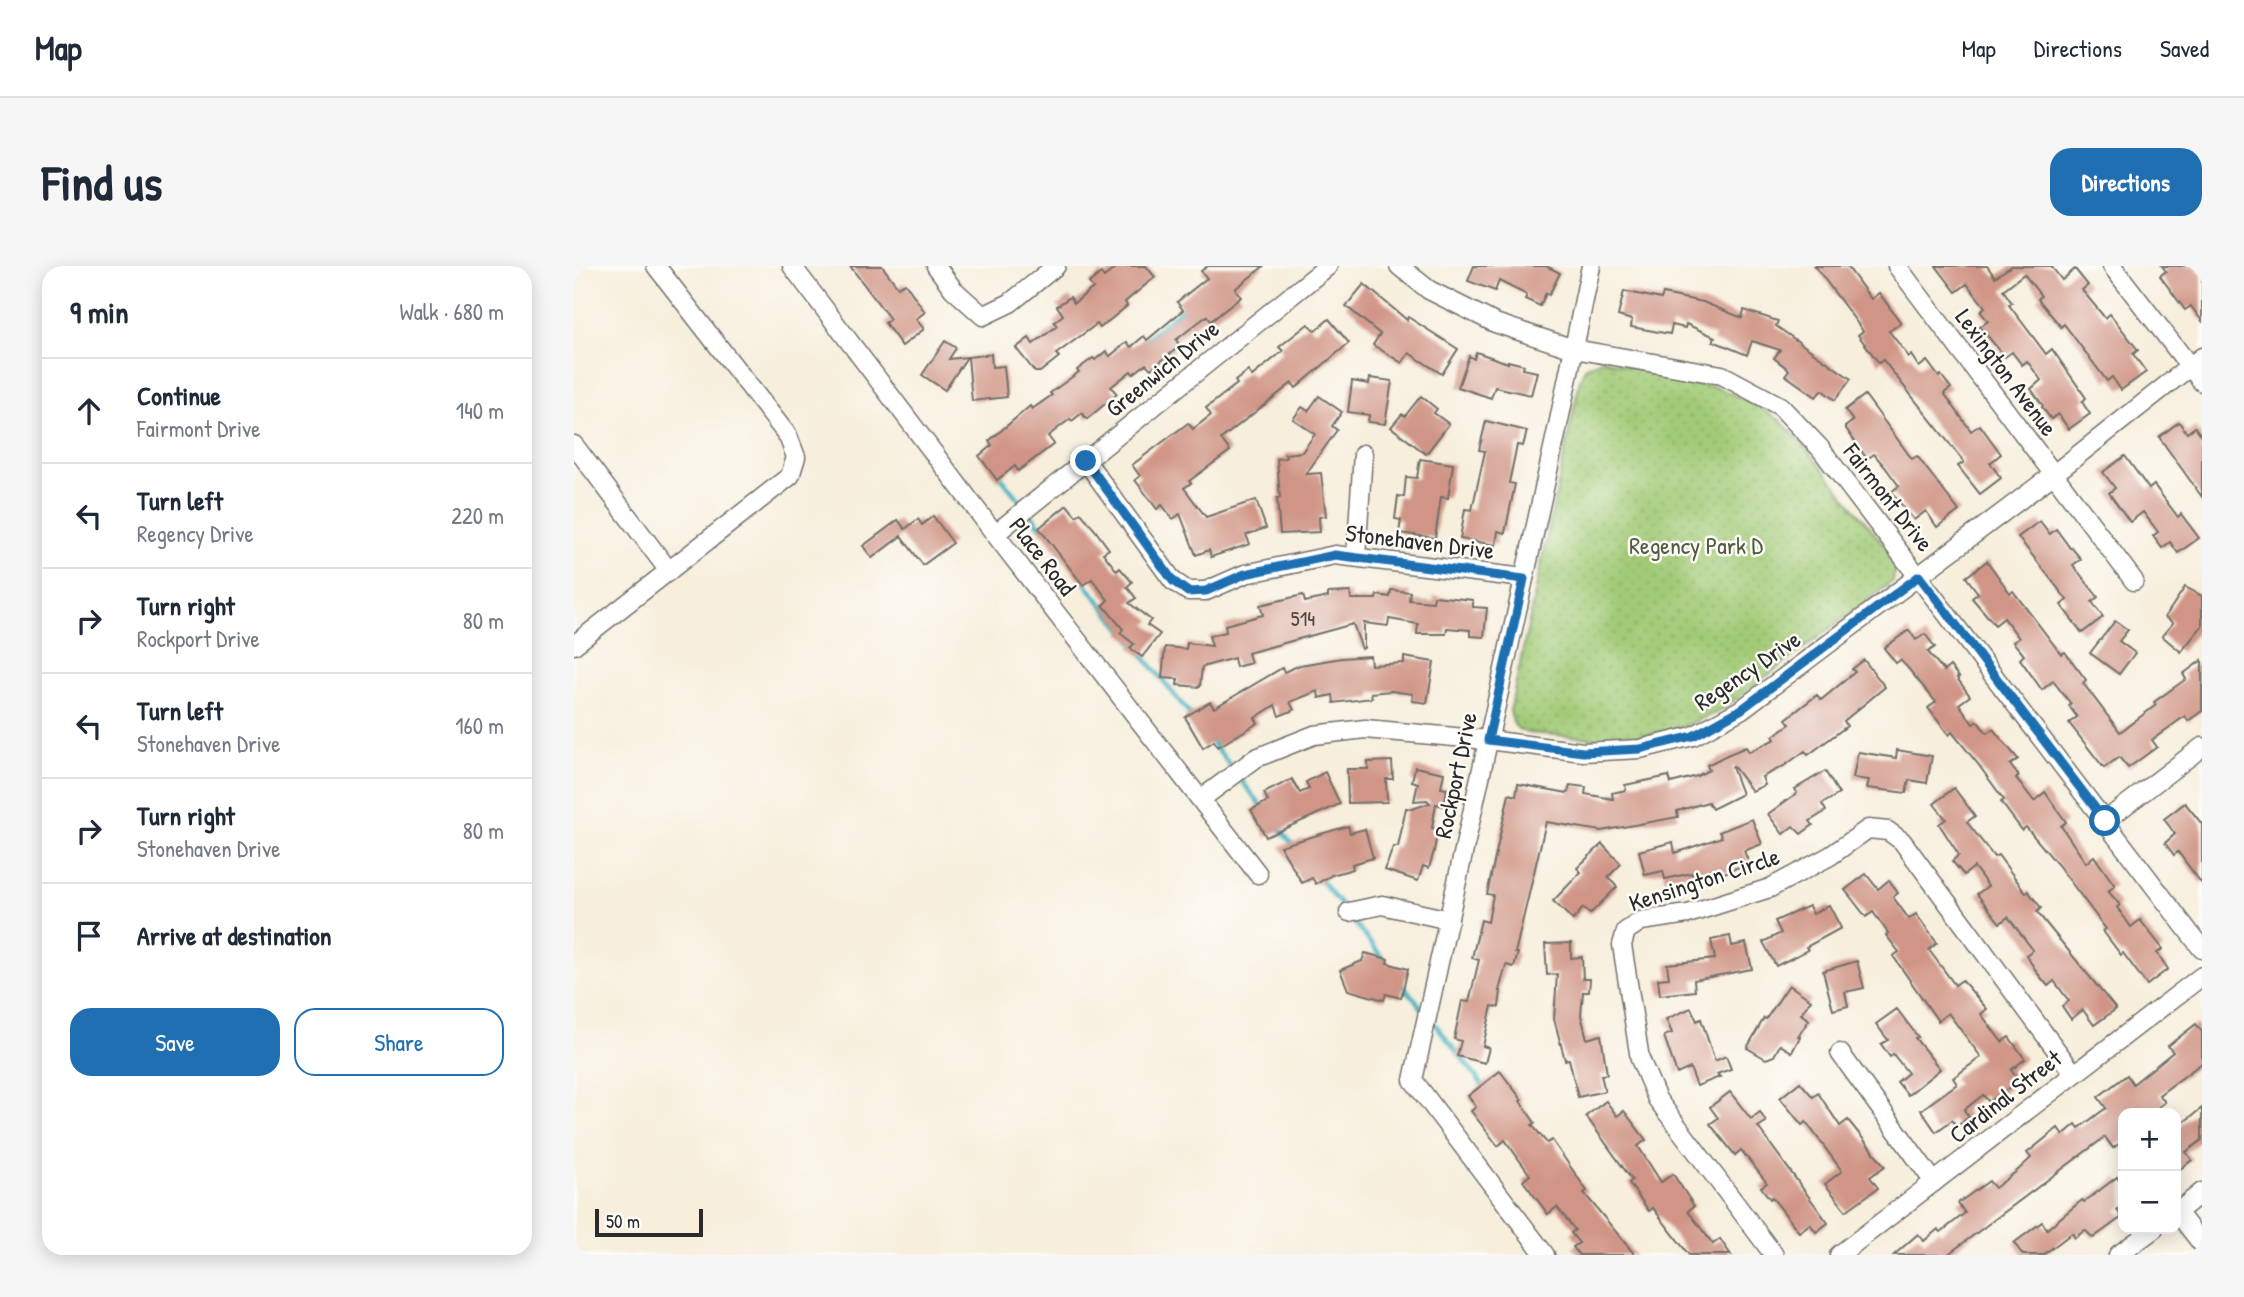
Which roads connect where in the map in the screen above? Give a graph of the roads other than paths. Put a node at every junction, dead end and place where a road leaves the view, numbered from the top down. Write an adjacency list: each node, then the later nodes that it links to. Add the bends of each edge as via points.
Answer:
1 (656, 266): 18 (street, via 788,436 796,457 790,476)
2 (792, 266): 16 (street, Place Road)
3 (936, 266): 4 (street, via 953,289 984,316 1010,303)
4 (1056, 266)
5 (1328, 266): 14 (street, Greenwich Drive)
6 (1399, 266): 10 (street, Fairmont Drive, via 1429,290 1495,323)
7 (1591, 266): 10 (street, Rockport Drive)
8 (1897, 266): 15 (street, Lexington Avenue)
9 (2112, 266): 11 (street)
10 (1574, 349): 19 (street, Fairmont Drive, via 1722,375 1780,406 1820,448); 20 (street, Rockport Drive)
11 (2198, 369): 15 (street, Regency Drive)
12 (574, 445): 18 (street)
13 (1363, 454): 17 (street)
14 (1086, 461): 16 (street, Greenwich Drive); 17 (street, Stonehaven Drive, via 1173,581 1188,592 1206,591 1245,574 1335,555)
15 (2054, 474): 19 (street, Regency Drive); 21 (street, Lexington Avenue)
16 (995, 534): 25 (street, Place Road)
17 (1356, 557): 20 (street, Stonehaven Drive)
18 (669, 570): 22 (street)
19 (1919, 576): 23 (street, Regency Drive, via 1742,709 1693,736 1640,749 1583,752); 26 (street, Fairmont Drive)
20 (1524, 579): 23 (street, Rockport Drive)
21 (2134, 581)
22 (574, 645)
23 (1488, 740): 25 (street, Regency Drive, via 1365,729 1314,735 1256,758); 29 (street, Rockport Drive)
24 (2202, 747): 26 (street)
25 (1201, 799): 27 (street, Place Road)
26 (2105, 821): 30 (street, Fairmont Drive)
27 (1258, 874)
28 (1349, 912): 29 (street, via 1382,905)
29 (1449, 920): 40 (street, Rockport Drive, via 1413,1080)
30 (2202, 949)
31 (2202, 976): 33 (street, Cardinal Street)
32 (1840, 1054): 34 (street)
33 (2074, 1074): 34 (street, Cardinal Street); 41 (street, Kensington Circle, via 1902,841 1888,831 1868,829 1830,856 1770,888 1688,914 1641,920 1626,931 1622,945 1640,1059 1657,1099)
34 (1934, 1182): 42 (street, Cardinal Street)
35 (2202, 1192): 36 (street)
36 (2181, 1208)
37 (2181, 1218): 39 (street)
38 (2147, 1234): 43 (street)
39 (2202, 1244)
40 (1545, 1255)
41 (1774, 1255)
42 (1839, 1255)
43 (2118, 1255)

